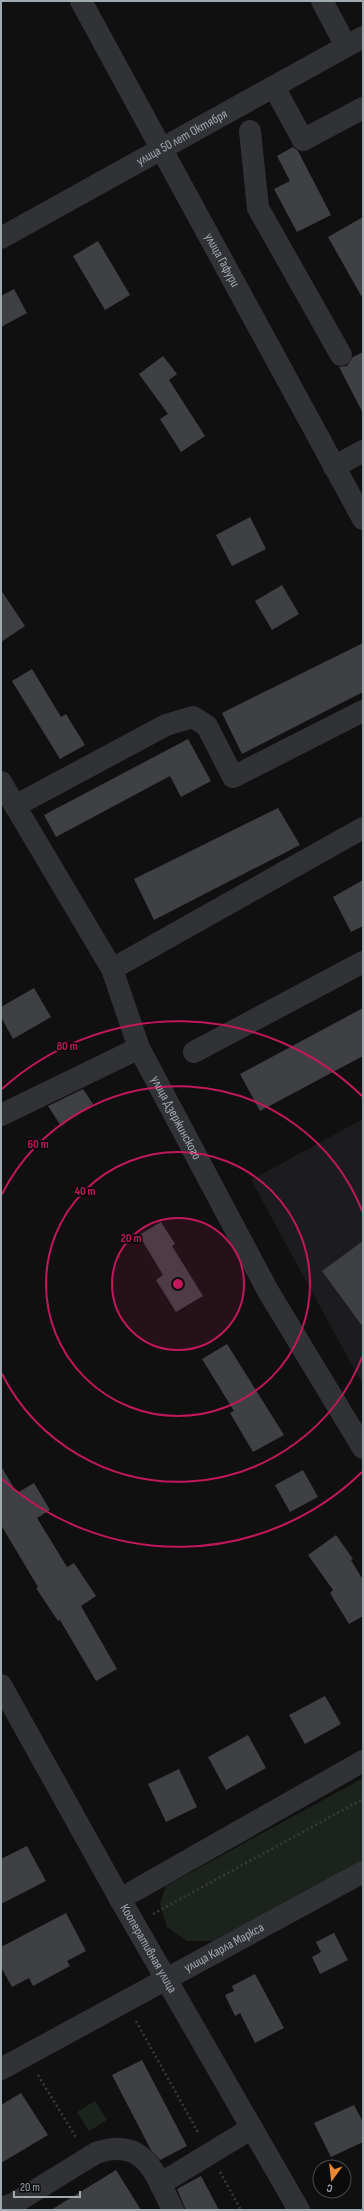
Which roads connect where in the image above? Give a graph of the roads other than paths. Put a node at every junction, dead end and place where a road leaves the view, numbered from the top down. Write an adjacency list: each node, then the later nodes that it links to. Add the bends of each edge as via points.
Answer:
1 (81, 1): 7 (street, улица Гафури)
2 (322, 1): 3 (street)
3 (355, 41): 4 (street, улица 50 лет Октября)
4 (274, 87): 5 (street, via 303,140); 7 (street, улица 50 лет Октября)
5 (363, 108)
6 (250, 131): 9 (street, via 258,208)
7 (162, 149): 8 (street, улица 50 лет Октября); 11 (street, улица Гафури)
8 (1, 238)
9 (340, 355)
10 (363, 451): 11 (street)
11 (334, 467): 12 (street, улица Гафури)
12 (363, 519)
13 (363, 711): 15 (street, via 233,777 207,726 192,717 166,725)
14 (1, 782): 15 (street, улица Дзержинского)
15 (15, 806): 18 (street, улица Дзержинского)
16 (363, 828): 18 (street)
17 (363, 962): 20 (street)
18 (112, 969): 19 (street, улица Дзержинского)
19 (139, 1048): 21 (street); 22 (street, улица Дзержинского, via 268,1291)
20 (194, 1052)
21 (1, 1115)
22 (363, 1448)
23 (2, 1690): 26 (street, Кооперативная улица)
24 (363, 1761): 26 (street)
25 (363, 1872): 27 (street, улица Карла Маркса)
26 (120, 1899): 27 (street, Кооперативная улица)
27 (167, 1980): 28 (street, улица Карла Маркса); 29 (street, Кооперативная улица)
28 (1, 2069)
29 (252, 2128): 30 (street); 33 (street, Кооперативная улица)
30 (160, 2184): 31 (street, via 150,2164 132,2151 110,2148 13,2204); 32 (street)
31 (1, 2208)
32 (173, 2210)
33 (299, 2210)

